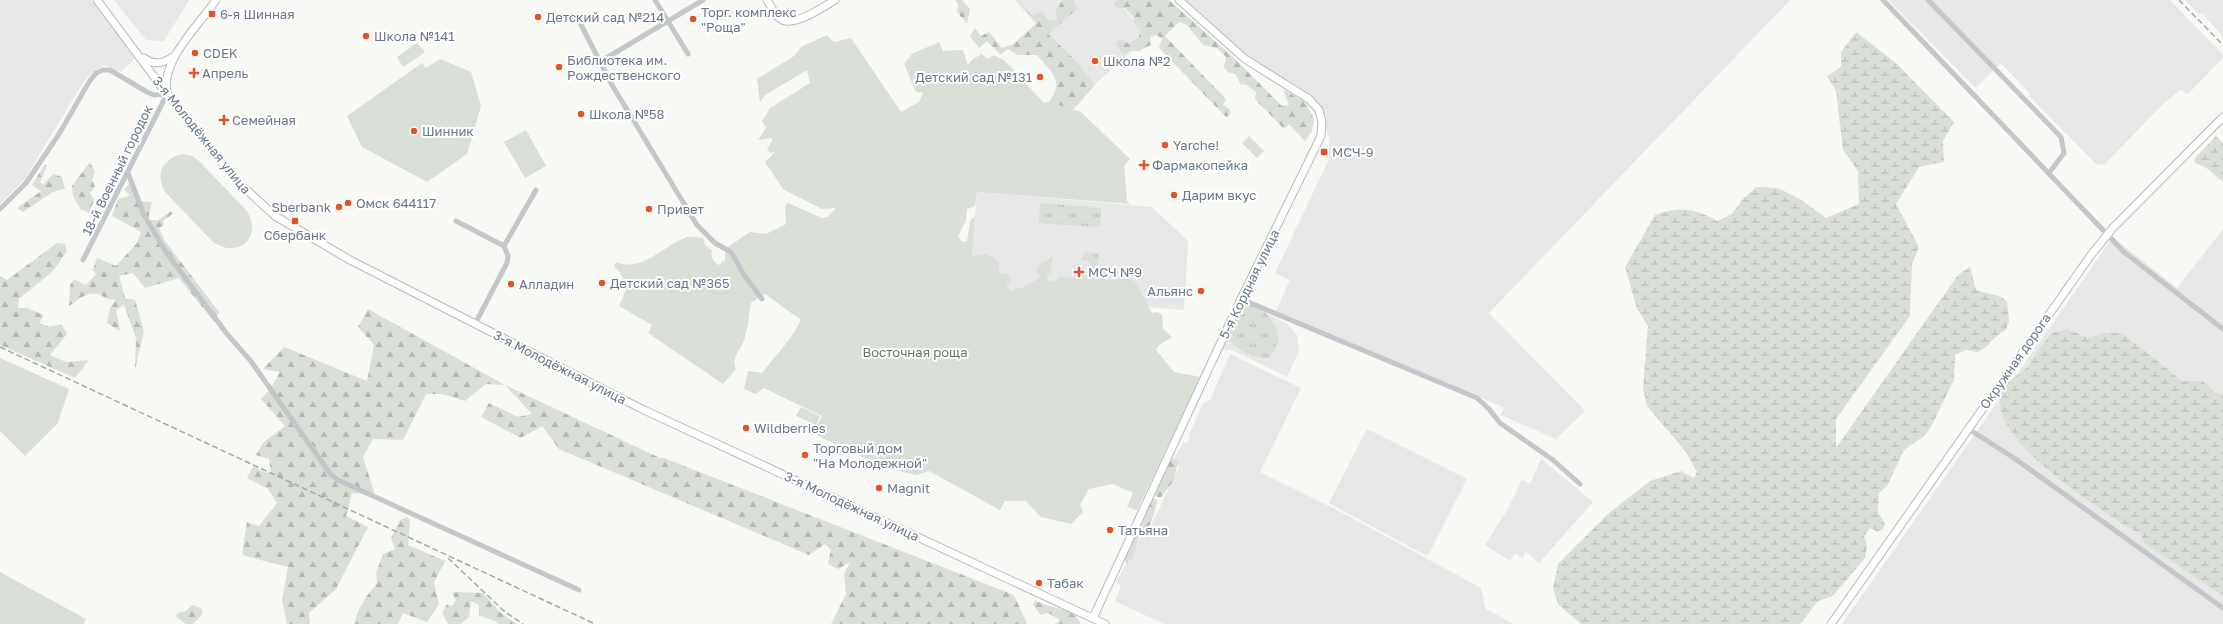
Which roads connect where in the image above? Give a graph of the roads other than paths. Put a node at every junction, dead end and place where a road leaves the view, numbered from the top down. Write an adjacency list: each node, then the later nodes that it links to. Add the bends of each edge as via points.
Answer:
1 (97, 0): 13 (main road, 3-я Молодёжная улица)
2 (216, 0): 14 (main road)
3 (655, 0): 11 (street)
4 (702, 0): 11 (street)
5 (767, 0): 6 (main road, via 778,17 790,21 801,19)
6 (834, 0)
7 (1179, 0): 27 (main road, 5-я Кордная улица, via 1245,60 1309,99 1319,110 1322,122 1321,136)
8 (1883, 0): 19 (street)
9 (1928, 0): 19 (street, via 2061,137 2064,153)
10 (578, 19): 15 (street)
11 (668, 21): 12 (street); 15 (street)
12 (688, 54)
13 (140, 55): 14 (main road, via 158,64); 16 (main road, 3-я Молодёжная улица)
14 (173, 57): 16 (main road, via 165,77)
15 (599, 62): 26 (street, via 697,226 715,243 731,252)
16 (167, 94): 18 (street, 18-й Военный городок); 21 (street, 18-й Военный городок, via 154,95 110,70 96,73 26,183); 28 (main road, 3-я Молодёжная улица, via 237,181 275,216 350,260)
17 (2223, 117): 23 (main road, Окружная дорога)
18 (128, 173): 25 (street, 18-й Военный городок); 32 (street, via 144,215 166,252 227,334 250,360 332,475 338,480)
19 (2050, 173): 23 (street)
20 (536, 190): 24 (street)
21 (0, 209)
22 (456, 221): 24 (street)
23 (2107, 234): 29 (street, via 2135,262); 30 (main road, Окружная дорога)
24 (504, 246): 28 (street, via 508,256 507,263)
25 (84, 260)
26 (762, 299)
27 (1241, 299): 31 (street, via 1477,398 1500,423 1552,460); 34 (main road, 5-я Кордная улица)
28 (475, 324): 34 (main road, 3-я Молодёжная улица, via 644,410)
29 (2223, 329)
30 (1967, 428): 33 (street, via 2014,458); 36 (main road, Окружная дорога)
31 (1580, 484)
32 (579, 590)
33 (2223, 608)
34 (1093, 618): 35 (main road, 3-я Молодёжная улица)
35 (1105, 624)
36 (1831, 624)

